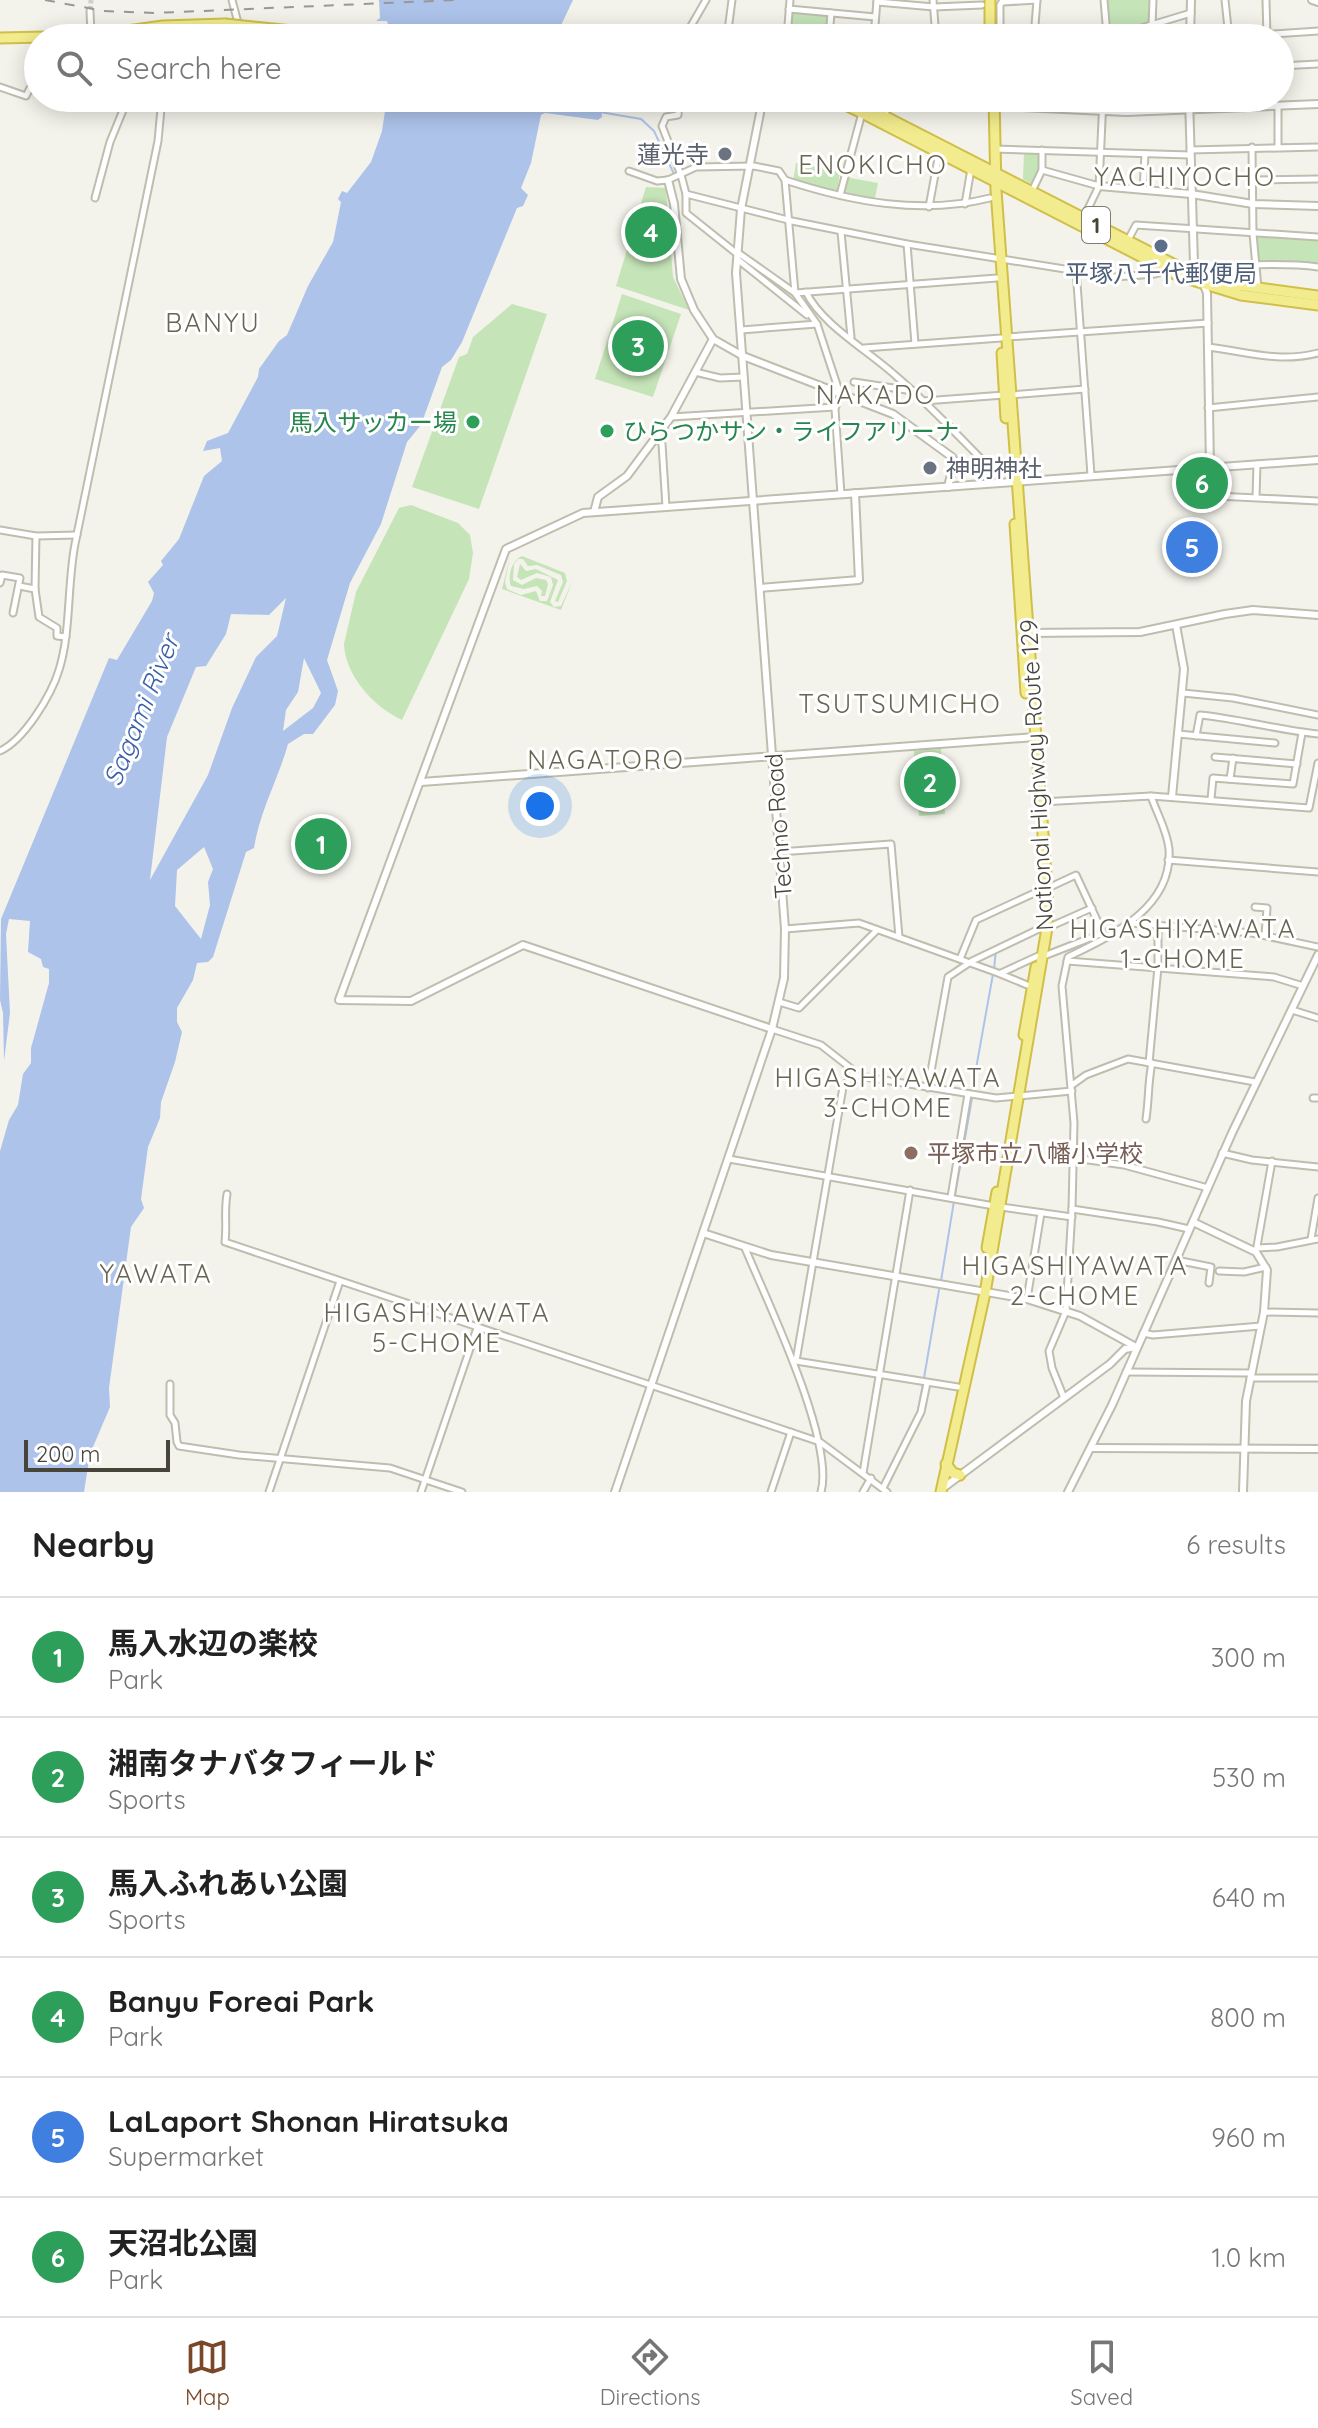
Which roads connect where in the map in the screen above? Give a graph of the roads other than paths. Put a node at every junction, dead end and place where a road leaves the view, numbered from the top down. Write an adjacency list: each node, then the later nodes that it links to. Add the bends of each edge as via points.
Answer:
1 (232, 0): 22 (street)
2 (706, 0): 23 (street)
3 (732, 0): 24 (street)
4 (790, 0): 16 (street)
5 (1037, 0): 13 (street); 30 (street)
6 (1104, 0): 31 (street)
7 (1153, 0): 32 (street)
8 (1191, 0): 19 (street)
9 (1225, 0): 35 (street)
10 (1266, 0): 36 (street)
11 (1312, 0): 14 (street)
12 (877, 1): 15 (street); 20 (street)
13 (992, 1): 15 (street); 29 (highway)
14 (1318, 2)
15 (933, 4): 28 (street)
16 (789, 9): 18 (street); 25 (street)
17 (90, 11): 21 (street)
18 (831, 13): 20 (street); 26 (street)
19 (1191, 13): 33 (street); 34 (street)
20 (875, 17): 27 (street)
21 (91, 24)
22 (236, 24)
23 (692, 24)
24 (729, 24)
25 (788, 24)
26 (830, 24)
27 (875, 24)
28 (935, 24)
29 (993, 24)
30 (1035, 24)
31 (1106, 24)
32 (1152, 24)
33 (1155, 24)
34 (1191, 24)
35 (1228, 24)
36 (1267, 24)
37 (1318, 31): 38 (street)
38 (1294, 34)
39 (24, 37): 40 (highway)
40 (0, 38)
41 (1318, 64): 42 (street)
42 (1294, 65)
43 (0, 87): 44 (street)
44 (24, 95)
45 (1318, 104): 46 (street)
46 (1294, 105)
47 (122, 112): 85 (street)
48 (161, 112): 158 (street)
49 (678, 112): 73 (street, via 666,117 662,126)
50 (760, 112): 69 (street, Techno Road)
51 (870, 112): 59 (highway, 1)
52 (883, 112): 59 (street)
53 (992, 112): 74 (highway, National Highway Route 129)
54 (993, 112): 63 (highway, National Highway Route 129)
55 (1102, 112): 66 (street)
56 (1189, 112): 67 (street)
57 (1278, 112): 61 (street)
58 (862, 113): 59 (highway, 1); 84 (street)
59 (878, 117): 65 (highway, 1); 74 (highway, 1)
60 (1252, 147): 61 (street); 67 (street); 78 (street)
61 (1278, 147): 62 (street)
62 (1318, 147)
63 (995, 149): 64 (street); 74 (highway, National Highway Route 129)
64 (1042, 150): 66 (street); 71 (street)
65 (939, 152): 70 (highway, 1); 90 (street)
66 (1101, 152): 68 (street); 79 (street)
67 (1190, 153): 68 (street); 83 (street)
68 (1145, 154): 80 (street)
69 (750, 167): 73 (street, via 696,167); 77 (street, via 779,171); 91 (street, Techno Road)
70 (972, 169): 74 (highway, 1); 87 (street)
71 (1042, 170): 79 (street); 81 (street)
72 (629, 171): 76 (street)
73 (681, 175): 76 (street); 82 (street)
74 (992, 176): 81 (highway, 1); 86 (highway, National Highway Route 129); 101 (highway, National Highway Route 129); 103 (highway, 1)
75 (1318, 179): 78 (street)
76 (668, 180): 122 (street, via 681,279)
77 (785, 180): 84 (street); 93 (street)
78 (1253, 180): 88 (street)
79 (1099, 186): 80 (street); 92 (street)
80 (1143, 190): 83 (street)
81 (1032, 191): 92 (highway, 1)
82 (686, 194): 91 (street); 100 (street, via 686,213)
83 (1191, 194): 88 (street); 94 (street)
84 (840, 195): 90 (street)
85 (95, 198)
86 (990, 198): 87 (street); 101 (highway, National Highway Route 129)
87 (965, 204): 90 (street)
88 (1253, 204): 89 (street); 96 (street)
89 (1318, 206)
90 (929, 207)
91 (741, 209): 93 (street); 100 (street, Techno Road)
92 (1083, 218): 98 (highway, 1)
93 (789, 220): 95 (street); 113 (street)
94 (1193, 230): 96 (street); 98 (street, via 1136,225); 106 (street)
95 (841, 232): 99 (street); 110 (street)
96 (1253, 234): 97 (street); 102 (street)
97 (1318, 237)
98 (1127, 241): 106 (highway, 1)
99 (907, 244): 101 (street); 108 (street)
100 (736, 254): 113 (street); 117 (street); 118 (street, Techno Road)
101 (998, 259): 105 (street); 107 (highway, National Highway Route 129); 121 (highway, National Highway Route 129)
102 (1256, 266): 104 (street); 106 (street); 111 (street)
103 (1162, 267): 105 (street, via 1159,273 1122,277); 106 (highway, 1)
104 (1318, 267)
105 (1076, 270): 119 (street)
106 (1194, 275): 109 (highway, 1)
107 (997, 278): 108 (street); 121 (highway, National Highway Route 129)
108 (910, 285): 110 (street); 123 (street)
109 (1208, 286): 111 (highway, 1); 115 (highway, 1); 116 (street)
110 (846, 289): 112 (street); 120 (street)
111 (1258, 289): 114 (highway, 1)
112 (806, 292): 113 (street); 120 (street, via 824,317)
113 (795, 293): 117 (street)
114 (1318, 296)
115 (1318, 305)
116 (1208, 323): 119 (street); 124 (street)
117 (817, 324): 118 (street); 133 (street)
118 (741, 330): 127 (street, Techno Road)
119 (1081, 332): 121 (street); 131 (street)
120 (851, 338): 125 (street)
121 (1004, 338): 123 (street); 134 (highway, National Highway Route 129)
122 (713, 339): 127 (street); 128 (street)
123 (915, 344): 125 (street)
124 (1208, 347): 126 (street, via 1295,359); 138 (street)
125 (864, 348): 132 (street)
126 (1318, 353)
127 (743, 356): 129 (street, Techno Road); 133 (street)
128 (695, 372): 129 (street); 140 (street)
129 (744, 377): 139 (street, Techno Road)
130 (854, 382): 132 (street)
131 (1085, 389): 134 (street); 145 (street)
132 (914, 391): 136 (street)
133 (840, 394): 137 (street); 148 (street, via 893,414 952,457)
134 (1008, 395): 136 (street); 146 (highway, National Highway Route 129)
135 (1318, 397): 138 (street)
136 (924, 401): 147 (street)
137 (836, 407): 139 (street); 150 (street)
138 (1208, 408): 144 (street)
139 (747, 413): 140 (street); 153 (street, Techno Road)
140 (671, 417): 141 (street)
141 (657, 438): 155 (street, via 662,444); 156 (street, via 627,476 598,497)
142 (1318, 460): 143 (street)
143 (1257, 464): 144 (street); 152 (street)
144 (1210, 467): 145 (street)
145 (1091, 475): 146 (street)
146 (1014, 482): 147 (street); 168 (highway, National Highway Route 129)
147 (999, 483): 148 (street)
148 (948, 487): 149 (street)
149 (855, 493): 150 (street); 163 (street, via 859,580)
150 (841, 494): 153 (street)
151 (1197, 495): 152 (street)
152 (1256, 497): 154 (street)
153 (754, 500): 155 (street); 163 (street, Techno Road)
154 (1318, 501)
155 (666, 507): 156 (street)
156 (594, 512): 186 (street, via 569,518 506,549)
157 (0, 530): 159 (street)
158 (77, 535): 159 (street); 169 (street)
159 (36, 536): 164 (street)
160 (1, 571): 161 (street); 162 (street, via 20,578)
161 (0, 583)
162 (19, 586): 164 (street); 165 (street)
163 (760, 588): 179 (street, Techno Road)
164 (35, 589): 169 (street, via 39,617 57,628 57,636)
165 (13, 613)
166 (1318, 615): 167 (street, via 1253,610)
167 (1176, 625): 168 (street, via 1132,632); 170 (street)
168 (1025, 633): 177 (highway, National Highway Route 129)
169 (66, 637): 178 (street, via 58,674 34,717 17,742)
170 (1183, 693): 171 (street); 174 (street)
171 (1318, 715)
172 (1272, 727): 173 (street); 176 (street, via 1272,742); 176 (street, via 1200,715)
173 (1302, 733): 175 (street); 183 (street)
174 (1178, 734): 176 (street); 188 (street)
175 (1318, 734)
176 (1196, 736)
177 (1032, 737): 179 (street); 190 (highway, National Highway Route 129); 194 (highway, National Highway Route 129)
178 (0, 751)
179 (773, 757): 186 (street); 191 (street, Techno Road)
180 (1215, 757): 181 (street)
181 (1233, 758): 183 (street); 184 (street)
182 (1318, 763): 185 (street)
183 (1297, 764): 184 (street, via 1293,784)
184 (1230, 779): 189 (street, via 1213,778)
185 (1317, 779): 189 (street, via 1309,808)
186 (421, 782): 217 (street, via 339,1000 411,1001 523,945)
187 (1151, 796): 188 (street); 190 (street); 192 (street, via 1164,824)
188 (1172, 797): 189 (street)
189 (1211, 799)
190 (1040, 802): 194 (highway, National Highway Route 129)
191 (779, 852): 200 (street, Techno Road); 203 (street, via 891,844)
192 (1168, 860): 193 (street); 197 (street, via 1151,902)
193 (1318, 872)
194 (1044, 889): 196 (street, via 1076,875); 199 (highway, National Highway Route 129); 207 (street, via 976,920)
195 (1255, 907): 202 (street, via 1267,908)
196 (1092, 908): 199 (street); 206 (street, via 1103,933)
197 (1130, 923): 198 (street); 208 (street)
198 (1158, 926): 202 (street); 210 (street)
199 (1044, 928): 206 (highway, National Highway Route 129); 209 (street)
200 (785, 929): 201 (street, via 859,923); 214 (street, Techno Road)
201 (877, 930): 203 (street); 214 (street, via 799,1008)
202 (1265, 935): 204 (street)
203 (899, 937): 207 (street)
204 (1318, 947)
205 (1318, 955): 212 (street)
206 (1041, 956): 211 (street); 213 (highway, National Highway Route 129); 224 (highway, National Highway Route 129)
207 (960, 959): 209 (street)
208 (1067, 961): 210 (street); 222 (street, via 1062,986)
209 (969, 963): 211 (street); 221 (street, via 946,982)
210 (1158, 967): 212 (street, via 1274,977); 218 (street)
211 (1000, 973): 213 (street)
212 (1303, 986): 215 (street)
213 (1032, 987): 224 (highway, National Highway Route 129)
214 (779, 1002): 217 (street, Techno Road)
215 (1292, 1010): 216 (street); 220 (street)
216 (1318, 1018)
217 (772, 1029): 219 (street, via 821,1045); 228 (street, Techno Road)
218 (1150, 1063): 220 (street); 222 (street, via 1121,1060 1086,1075); 225 (street)
219 (853, 1075): 221 (street); 231 (street, via 843,1087)
220 (1255, 1082): 226 (street)
221 (928, 1088): 223 (street)
222 (1072, 1088): 224 (street); 227 (street)
223 (968, 1094): 224 (street); 235 (street)
224 (1016, 1097): 237 (highway, National Highway Route 129)
225 (1146, 1119)
226 (1222, 1153): 229 (street); 232 (street)
227 (1074, 1158): 232 (street, via 1124,1165); 238 (street)
228 (729, 1159): 231 (street); 243 (street, Techno Road)
229 (1272, 1161): 230 (street); 246 (street)
230 (1318, 1167)
231 (828, 1176): 233 (street); 248 (street)
232 (1208, 1188): 241 (street)
233 (910, 1190): 235 (street); 251 (street)
234 (227, 1194): 252 (street, via 225,1242)
235 (951, 1197): 237 (street)
236 (1318, 1198): 244 (street)
237 (997, 1207): 239 (street); 254 (highway, National Highway Route 129)
238 (1072, 1209): 240 (street); 242 (street)
239 (1041, 1213): 240 (street); 255 (street)
240 (1072, 1217): 256 (street)
241 (1193, 1222): 242 (street); 246 (street)
242 (1190, 1230): 247 (street)
243 (703, 1233): 245 (street); 270 (street, Techno Road)
244 (1314, 1239): 246 (street)
245 (745, 1248): 248 (street); 263 (street)
246 (1257, 1250): 249 (street)
247 (1176, 1260): 253 (street, via 1211,1267); 261 (street)
248 (813, 1264): 251 (street); 263 (street)
249 (1266, 1267): 250 (street); 257 (street)
250 (1219, 1271)
251 (897, 1278): 254 (street); 265 (street)
252 (341, 1280): 260 (street); 278 (street)
253 (1209, 1283)
254 (982, 1293): 255 (street); 271 (highway, National Highway Route 129); 279 (highway, National Highway Route 129)
255 (1027, 1299): 256 (street)
256 (1066, 1311): 262 (street); 272 (street, via 1049,1351)
257 (1264, 1312): 258 (street); 259 (street)
258 (1318, 1313)
259 (1261, 1326): 261 (street); 266 (street)
260 (477, 1328): 270 (street); 283 (street)
261 (1142, 1333): 262 (street)
262 (1136, 1347): 264 (street); 272 (street, via 1125,1349)
263 (794, 1360): 265 (street); 274 (street)
264 (1126, 1372): 266 (street); 275 (street)
265 (880, 1374): 268 (street); 280 (street)
266 (1251, 1376): 267 (street); 276 (street)
267 (1318, 1378)
268 (927, 1383): 271 (street); 284 (street, via 921,1412)
269 (170, 1384): 278 (street, via 170,1415 179,1446)
270 (651, 1384): 273 (street); 289 (street, Techno Road)
271 (958, 1387): 285 (highway, National Highway Route 129)
272 (1064, 1398): 281 (street)
273 (791, 1432): 274 (street); 290 (street)
274 (820, 1442): 280 (street); 291 (street)
275 (1091, 1448): 276 (street); 293 (street)
276 (1244, 1448): 277 (street); 294 (street)
277 (1318, 1449)
278 (281, 1457): 283 (street, via 390,1468); 286 (street)
279 (946, 1464): 281 (highway); 285 (highway, National Highway Route 129)
280 (863, 1473): 282 (street)
281 (960, 1475): 285 (street)
282 (871, 1478): 284 (street); 292 (street)
283 (425, 1480): 287 (street); 288 (street)
284 (885, 1490)
285 (939, 1491)
286 (269, 1492)
287 (421, 1492)
288 (462, 1492)
289 (615, 1492)
290 (771, 1492)
291 (821, 1492)
292 (863, 1492)
293 (1068, 1492)
294 (1243, 1492)

